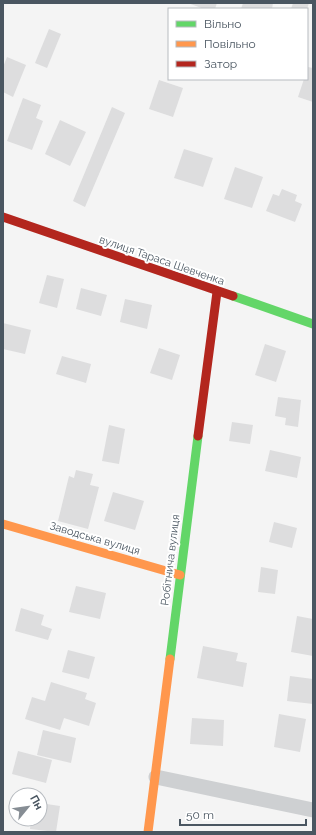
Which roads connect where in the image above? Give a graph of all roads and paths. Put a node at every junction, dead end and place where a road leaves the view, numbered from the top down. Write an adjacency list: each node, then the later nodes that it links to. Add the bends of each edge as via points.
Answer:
1 (3, 217): 2 (street, вулиця Тараса Шевченка)
2 (217, 292): 3 (street, вулиця Тараса Шевченка); 5 (street, Робітнича вулиця)
3 (313, 324)
4 (3, 524): 5 (street, Заводська вулиця)
5 (180, 575): 6 (street, Робітнича вулиця)
6 (156, 777): 7 (street); 8 (street, Робітнича вулиця)
7 (313, 810)
8 (148, 832)

